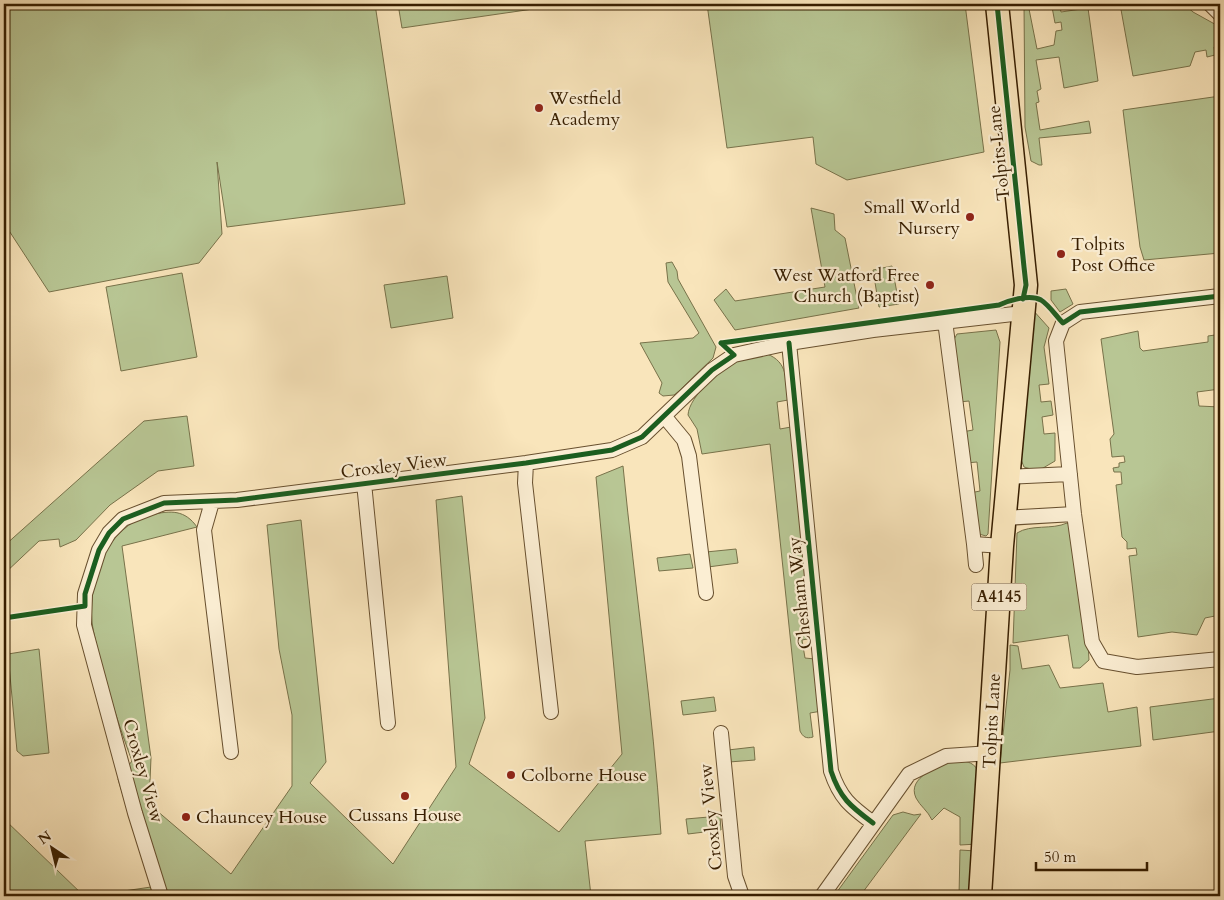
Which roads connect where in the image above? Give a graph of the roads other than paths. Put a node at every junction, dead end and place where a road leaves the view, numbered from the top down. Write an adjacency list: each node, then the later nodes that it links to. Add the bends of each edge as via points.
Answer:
1 (997, 4): 5 (main road, Tolpits Lane / A4145, via 1026,285)
2 (1210, 4): 3 (street)
3 (1220, 14)
4 (1220, 296): 10 (street, via 1080,312 1064,323 1056,341)
5 (1022, 313): 6 (street, Croxley View); 11 (main road, Tolpits Lane / A4145)
6 (945, 321): 7 (street, Croxley View); 16 (street)
7 (788, 343): 8 (street, Croxley View, via 734,354 712,370); 26 (street, Chesham Way, via 830,771 838,792 851,807)
8 (665, 417): 9 (street, Croxley View, via 642,437 612,450); 19 (street, via 684,440 688,456)
9 (526, 463): 12 (street, Croxley View); 21 (street, via 525,483)
10 (1070, 474): 11 (street); 14 (street)
11 (1008, 477): 15 (main road, Tolpits Lane / A4145)
12 (364, 483): 13 (street, Croxley View); 22 (street, Croxley View)
13 (212, 502): 24 (street, via 204,530); 27 (street, Croxley View, via 164,503 123,519 108,532 85,594 84,625)
14 (1074, 514): 15 (street); 20 (street, via 1092,642 1103,661 1137,667)
15 (1005, 518): 17 (main road, Tolpits Lane / A4145)
16 (974, 544): 17 (street); 18 (street)
17 (1002, 546): 25 (main road, Tolpits Lane / A4145)
18 (976, 565)
19 (706, 593)
20 (1220, 659)
21 (551, 712)
22 (388, 723)
23 (721, 733): 28 (street, Croxley View, via 735,876)
24 (232, 752)
25 (991, 753): 26 (street, via 946,756 909,774); 30 (main road, Tolpits Lane / A4145)
26 (873, 823): 29 (street)
27 (161, 896)
28 (742, 896)
29 (823, 896)
30 (980, 896)

